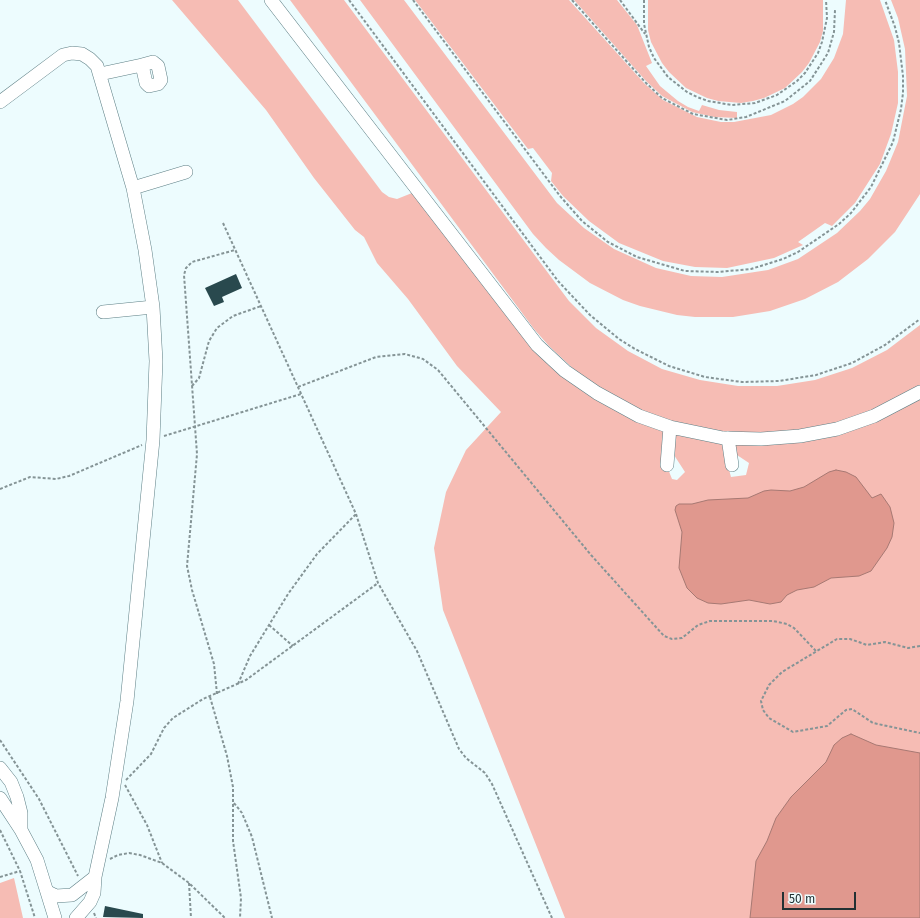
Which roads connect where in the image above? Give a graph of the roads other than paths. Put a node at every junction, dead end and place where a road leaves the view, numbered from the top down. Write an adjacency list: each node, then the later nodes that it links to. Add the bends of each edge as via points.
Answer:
1 (271, 0): 10 (street, via 537,345 565,371 597,394 635,414)
2 (142, 65): 3 (street)
3 (100, 74): 4 (street, via 90,58 82,54 63,55); 6 (street)
4 (0, 102)
5 (186, 172): 6 (street)
6 (133, 188): 7 (street)
7 (153, 306): 8 (street); 17 (street, via 156,361 153,440 127,701)
8 (103, 312)
9 (920, 392): 11 (street, via 874,416 819,433 781,439)
10 (670, 427): 11 (street); 13 (street)
11 (728, 438): 12 (street)
12 (732, 464)
13 (666, 465)
14 (0, 768): 16 (street, via 11,782 17,797 21,813)
15 (0, 798): 16 (street)
16 (21, 830): 18 (street, via 37,860)
17 (97, 872): 18 (street, via 77,892 67,896 56,896); 20 (street, via 90,902)
18 (48, 892): 19 (street)
19 (55, 918)
20 (76, 918)

